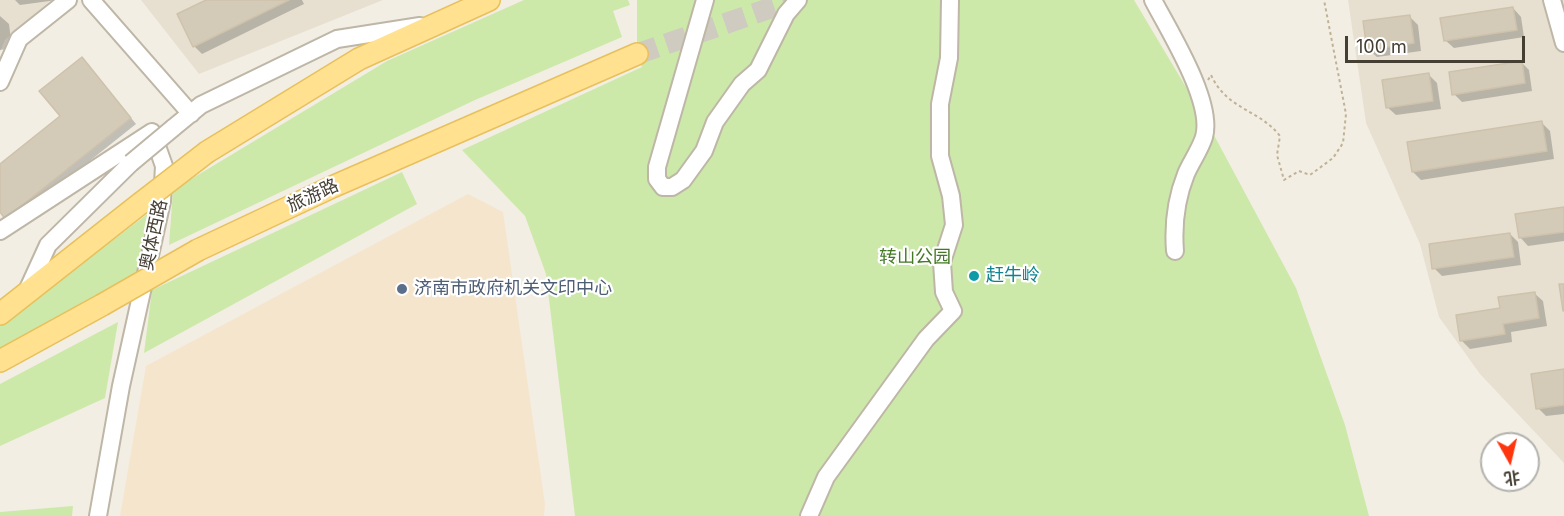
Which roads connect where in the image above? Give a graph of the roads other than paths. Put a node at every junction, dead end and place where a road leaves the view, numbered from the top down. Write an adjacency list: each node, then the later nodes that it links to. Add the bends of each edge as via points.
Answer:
1 (68, 0): 12 (street, via 19,39)
2 (91, 0): 13 (street)
3 (489, 0): 9 (main road)
4 (705, 0): 5 (street, via 657,168 657,179 663,187 672,188 683,180 704,151 715,122 742,84 758,70 786,14)
5 (798, 0)
6 (950, 0): 20 (street, via 949,58 940,104 940,156 954,225 942,262 944,292 953,311 927,339 826,477)
7 (1153, 0): 15 (street, via 1196,82 1204,118 1204,136 1182,186 1173,225)
8 (1552, 0): 10 (street)
9 (429, 25): 13 (street, via 337,39 201,105); 16 (main road, bridge, via 359,59 207,152)
10 (1564, 43)
11 (637, 54): 18 (main road, 旅游路, bridge, via 198,250)
12 (0, 82)
13 (191, 114): 16 (street, bridge, via 131,163 48,245)
14 (0, 231): 19 (street, 奥体西路, via 152,132 164,166 162,201 120,386)
15 (1175, 251)
16 (27, 293): 17 (main road)
17 (0, 314)
18 (0, 361)
19 (98, 516)
20 (809, 516)

